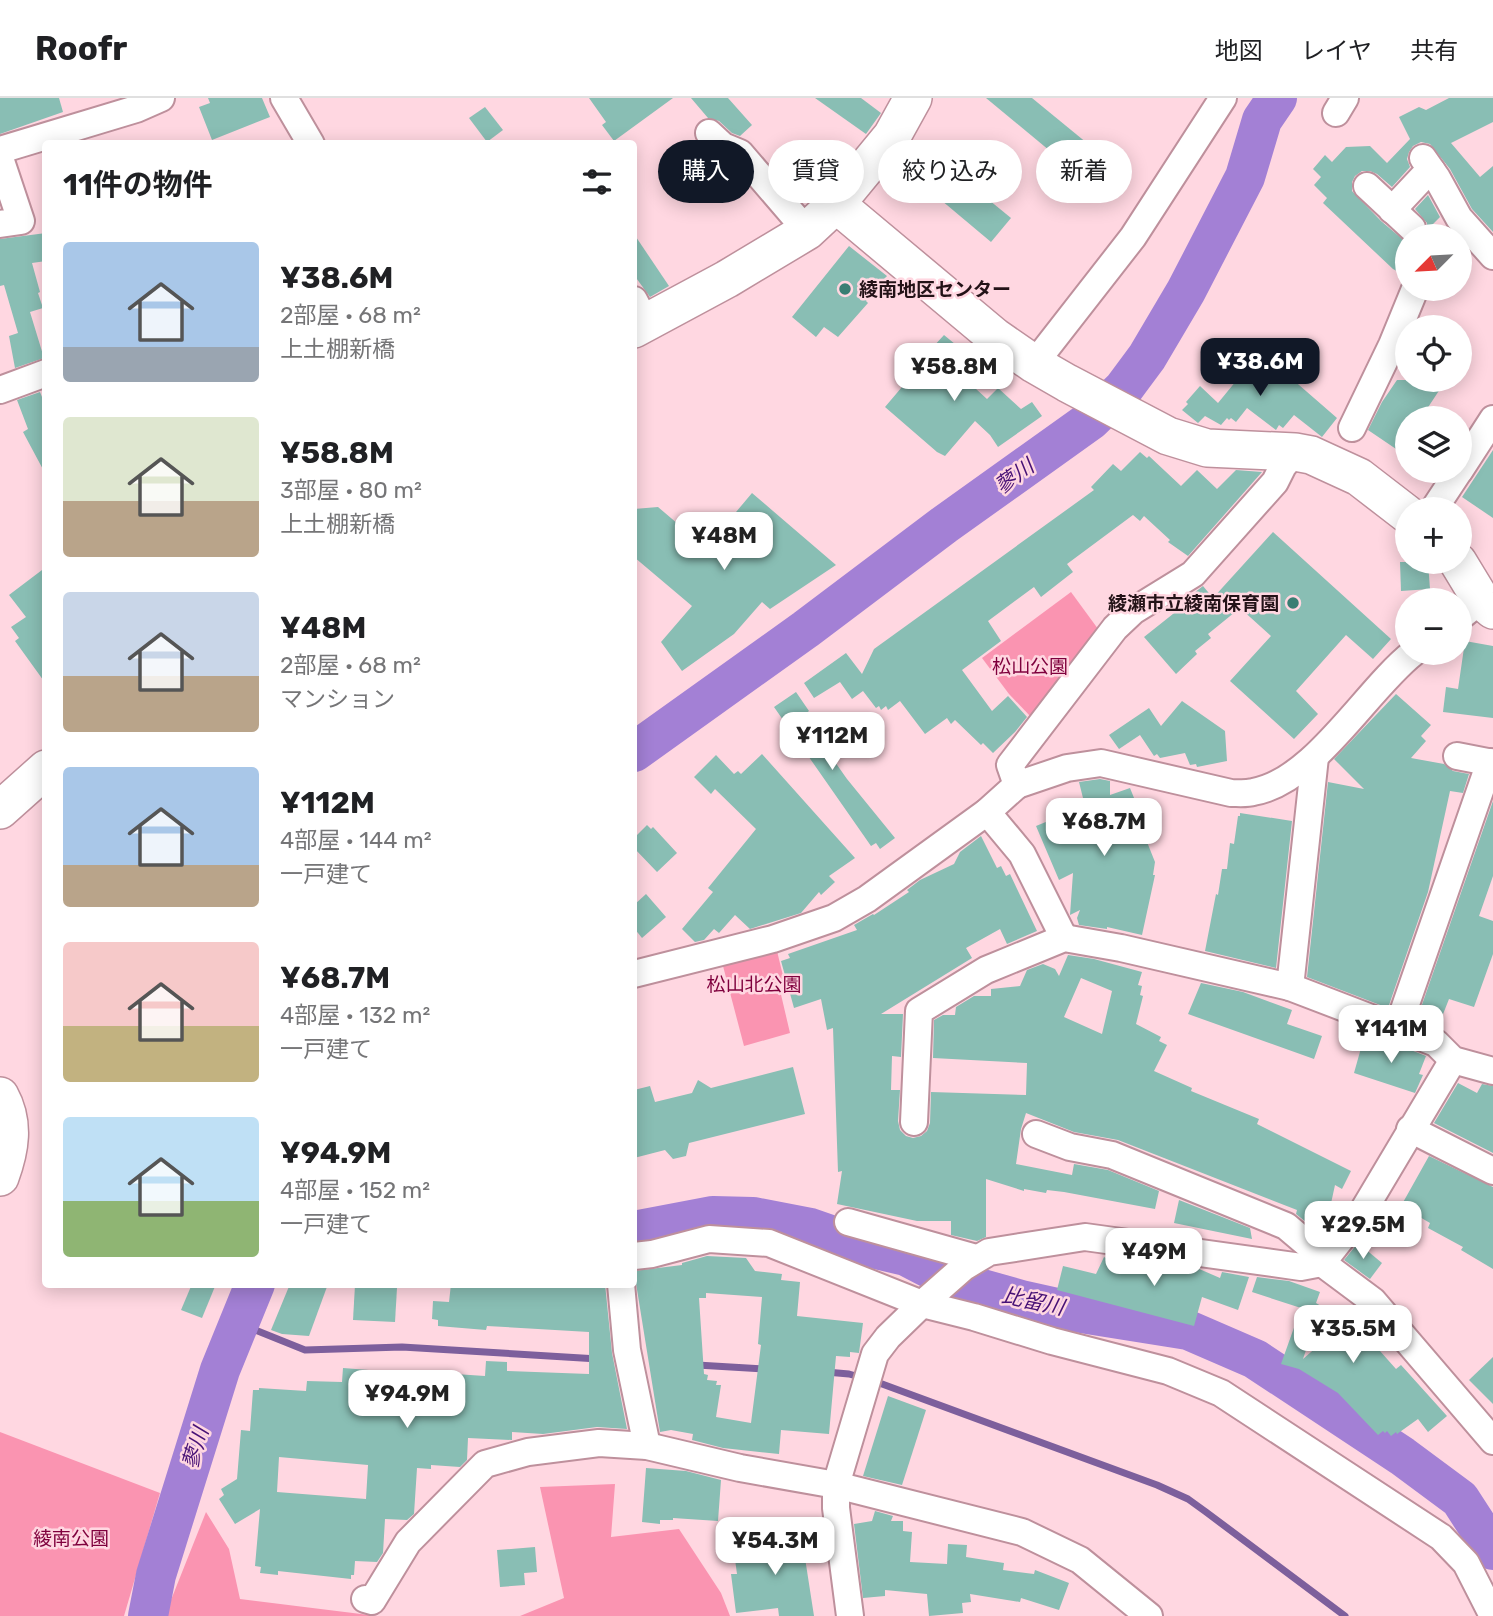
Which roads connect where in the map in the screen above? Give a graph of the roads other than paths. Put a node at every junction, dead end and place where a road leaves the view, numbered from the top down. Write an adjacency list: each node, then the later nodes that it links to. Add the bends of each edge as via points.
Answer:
1 (161, 98): 7 (street)
2 (284, 98): 6 (street)
3 (913, 98): 10 (street, via 892,136)
4 (1223, 98): 20 (street, via 1133,237)
5 (709, 133): 15 (street, via 740,153)
6 (310, 140)
7 (0, 149)
8 (0, 158): 12 (street, via 21,221)
9 (1367, 186): 11 (street)
10 (836, 204): 15 (street); 20 (street)
11 (1392, 210): 13 (street); 14 (street, via 1428,165)
12 (0, 224)
13 (1408, 224)
14 (1451, 224)
15 (807, 231): 19 (street, via 727,279)
16 (1472, 241): 17 (street)
17 (1493, 256)
18 (1410, 301): 24 (street)
19 (638, 317)
20 (1034, 365): 26 (street, via 1167,436 1207,448)
21 (42, 374): 22 (street)
22 (0, 390)
23 (1493, 419): 25 (street)
24 (1352, 428)
25 (1472, 450)
26 (1294, 452): 27 (street, via 1328,461 1359,477); 35 (street, via 1275,482 1193,574 1133,611 1115,628 1010,765)
27 (1395, 505)
28 (1463, 574): 29 (street)
29 (1478, 609)
30 (1402, 665): 32 (street)
31 (1457, 756): 33 (street)
32 (1315, 757): 35 (street, via 1272,787 1252,793 1231,793 1101,763 1067,768); 40 (street)
33 (1491, 763): 41 (street)
34 (42, 773): 36 (street)
35 (1017, 785): 37 (street)
36 (0, 810)
37 (987, 812): 38 (street, via 1022,854); 39 (street, via 834,918 773,939)
38 (1064, 938): 40 (street); 45 (street, via 986,970 919,1011)
39 (637, 973)
40 (1290, 987): 41 (street)
41 (1398, 1027): 42 (street, via 1436,1043)
42 (1453, 1060): 43 (street); 46 (street)
43 (1493, 1070)
44 (0, 1096): 48 (street, via 10,1128)
45 (914, 1122)
46 (1410, 1129): 49 (street); 52 (street, via 1363,1211)
47 (1036, 1134): 52 (street, via 1112,1155 1286,1226)
48 (3, 1160)
49 (1493, 1171)
50 (848, 1222): 53 (street)
51 (637, 1256): 55 (street, via 709,1239 769,1243)
52 (1323, 1261): 53 (street, via 1301,1267 1085,1237 989,1252); 56 (street, via 1373,1301)
53 (970, 1263): 55 (street)
54 (621, 1288): 57 (street, via 627,1350)
55 (925, 1301): 58 (street, via 875,1354); 62 (street, via 1168,1371 1221,1393 1441,1537 1466,1563)
56 (1493, 1441)
57 (647, 1446): 58 (street); 59 (street, via 599,1443 528,1452 485,1464 408,1542 372,1601)
58 (836, 1485): 60 (street); 61 (street, via 1022,1532 1080,1560)
59 (365, 1598)
60 (849, 1616)
61 (1149, 1616)
62 (1493, 1616)

